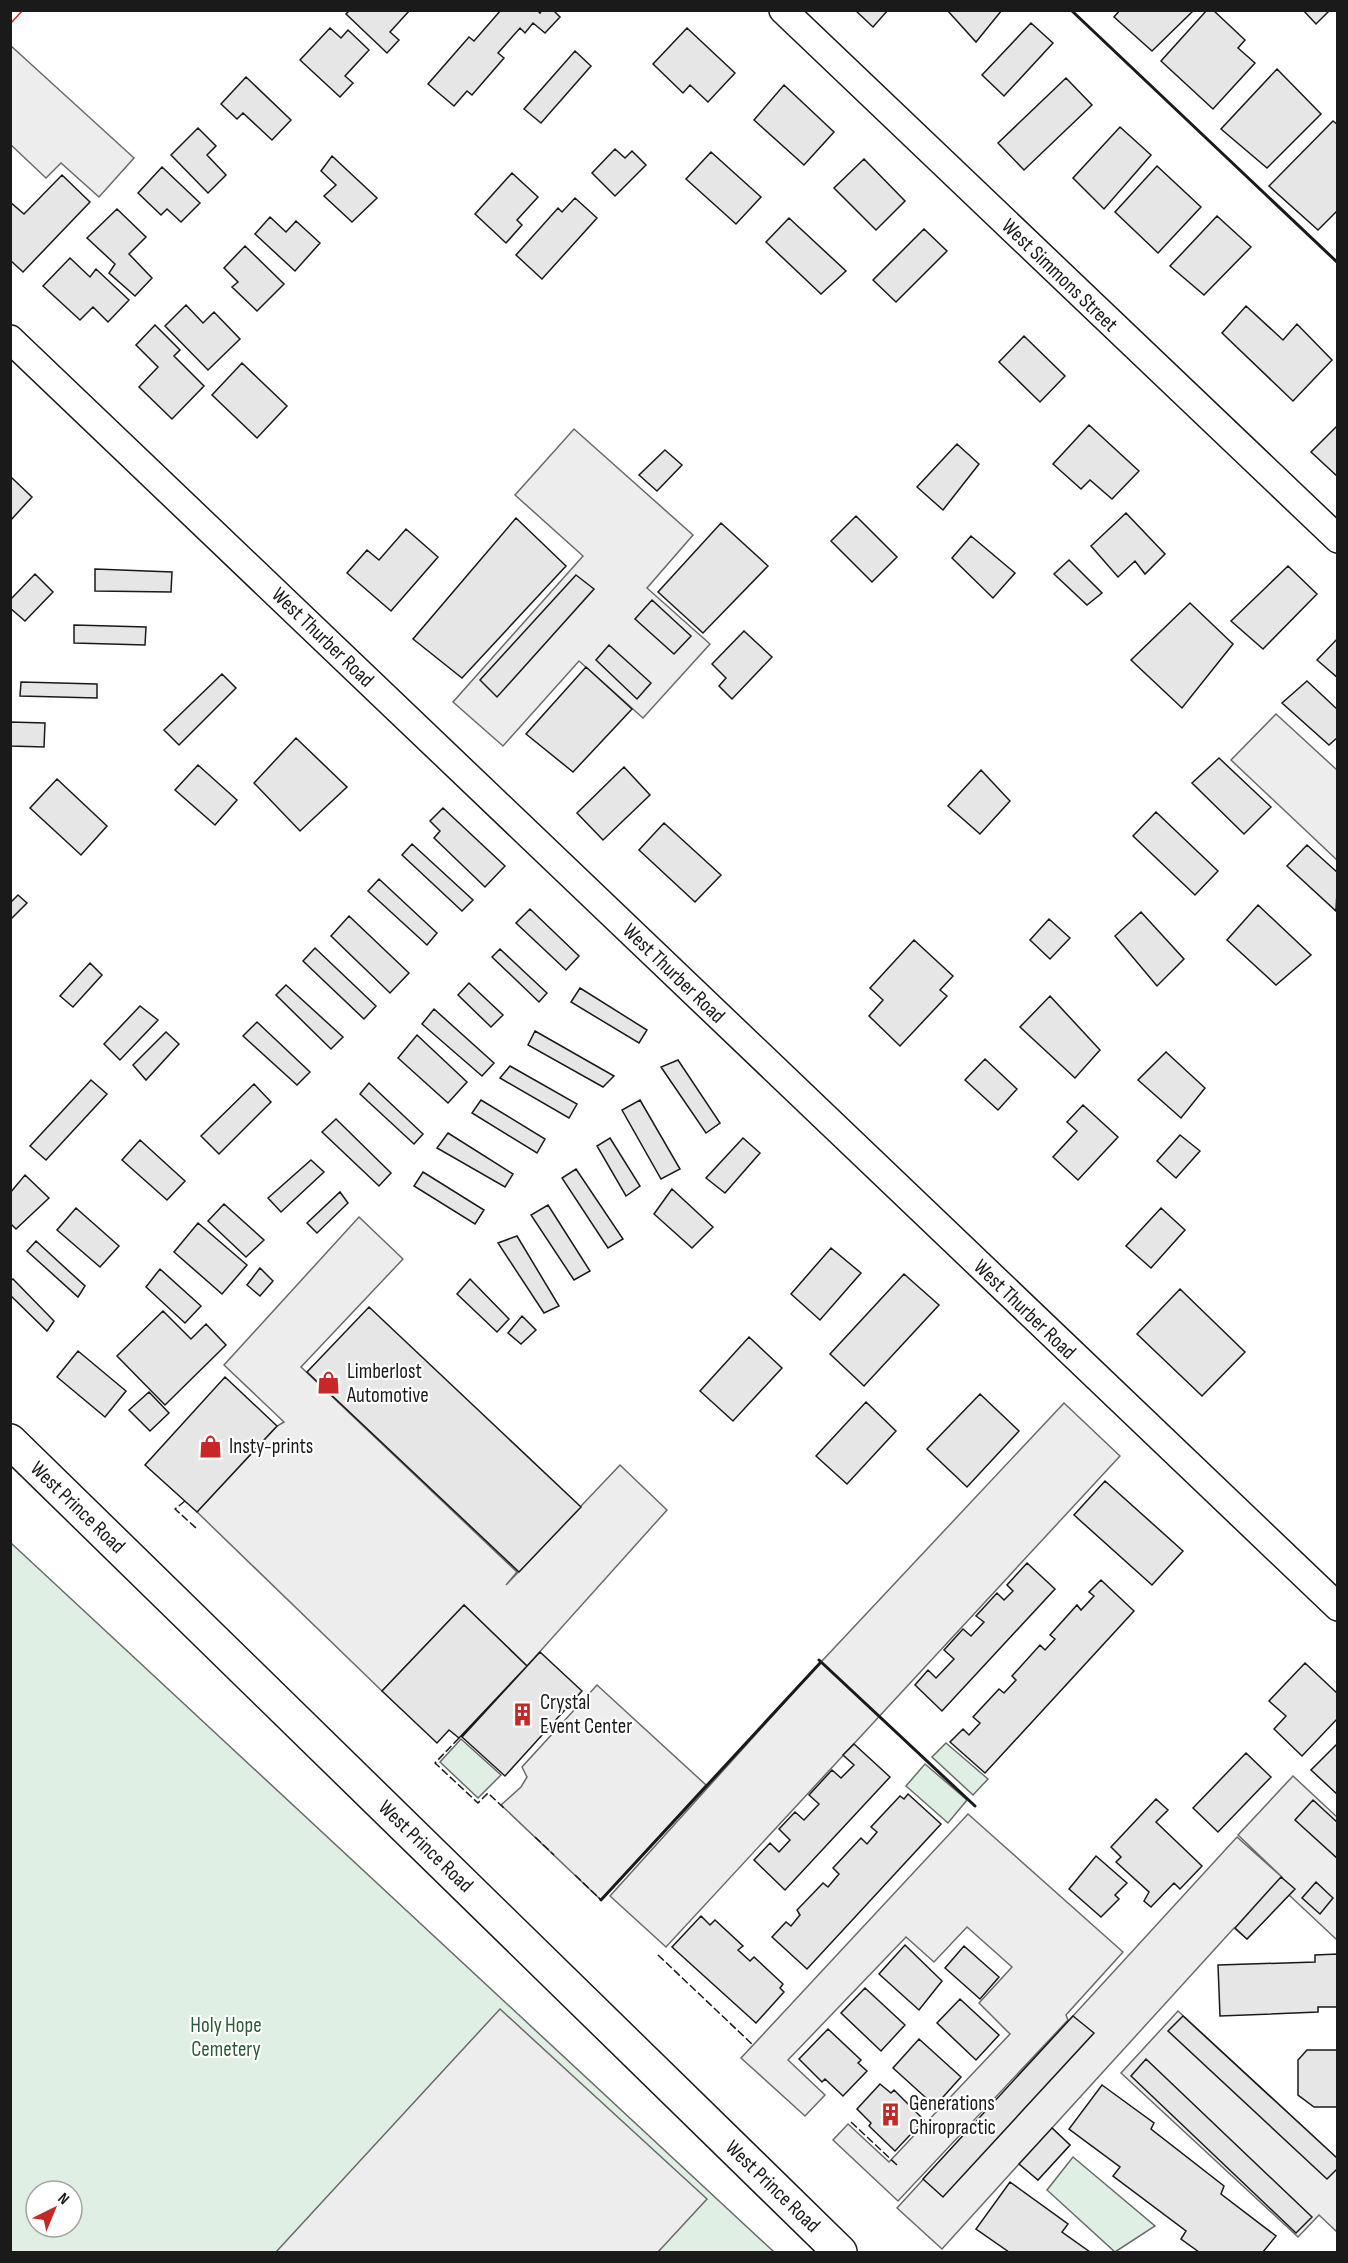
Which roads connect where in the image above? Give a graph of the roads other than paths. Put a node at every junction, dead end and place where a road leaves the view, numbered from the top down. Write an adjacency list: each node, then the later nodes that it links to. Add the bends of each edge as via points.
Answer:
1 (783, 10): 3 (street, West Simmons Street)
2 (10, 339): 5 (street, West Thurber Road)
3 (1338, 539)
4 (10, 1441): 6 (main road, West Prince Road)
5 (1338, 1607)
6 (840, 2253)

